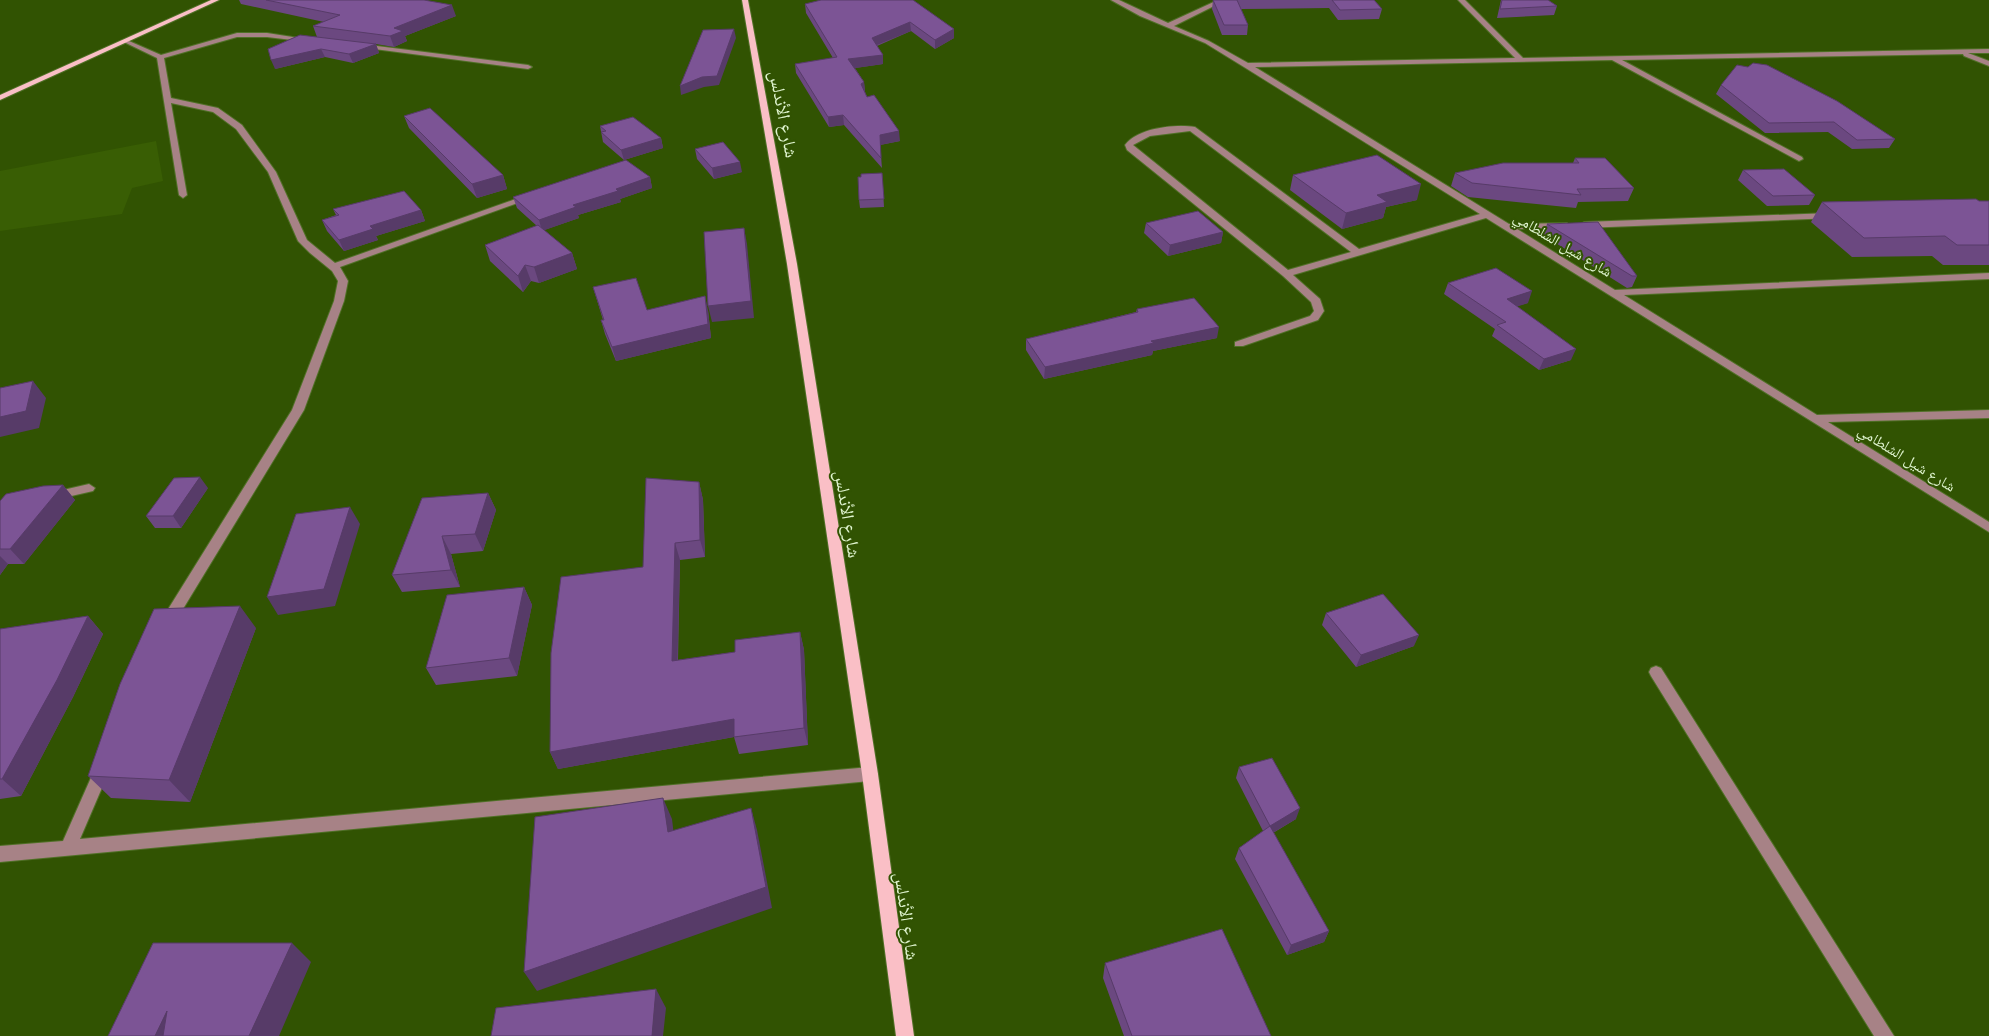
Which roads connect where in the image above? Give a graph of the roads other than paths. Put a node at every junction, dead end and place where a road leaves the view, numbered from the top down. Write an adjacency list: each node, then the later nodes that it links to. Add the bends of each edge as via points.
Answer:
1 (216, 0): 8 (main road)
2 (745, 0): 40 (main road, شارع الأندلس, via 788,236)
3 (1114, 0): 6 (street, شارع شيل الشلطامي)
4 (1223, 0): 6 (street)
5 (1461, 0): 14 (street)
6 (1168, 26): 16 (street, شارع شيل الشلطامي, via 1207,42)
7 (316, 41): 12 (street, via 237,35)
8 (127, 42): 12 (street); 18 (main road)
9 (354, 46): 17 (street)
10 (1989, 51): 11 (street)
11 (1959, 52): 13 (street); 15 (street)
12 (160, 57): 19 (street)
13 (1612, 58): 14 (street); 20 (street)
14 (1521, 60): 16 (street)
15 (1989, 64)
16 (1247, 65): 23 (street, شارع شيل الشلطامي)
17 (528, 67)
18 (0, 98)
19 (166, 100): 22 (street); 27 (street, via 199,105 222,113 246,133 279,185 302,240)
20 (1799, 160)
21 (541, 194): 27 (street)
22 (183, 195)
23 (1486, 215): 25 (street, شارع شيل الشلطامي); 26 (street)
24 (1842, 216): 25 (street)
25 (1506, 228): 30 (street, شارع شيل الشلطامي)
26 (1358, 253): 28 (street); 28 (street, via 1192,129 1174,128 1130,142 1130,148)
27 (335, 266): 37 (street, via 342,276 343,289 304,396)
28 (1286, 274): 31 (street, via 1316,301 1319,311 1314,318)
29 (1989, 276): 30 (street)
30 (1613, 293): 33 (street, شارع شيل الشلطامي)
31 (1239, 344)
32 (1989, 414): 33 (street)
33 (1817, 419): 36 (street, شارع شيل الشلطامي)
34 (89, 488): 35 (street)
35 (43, 498)
36 (1989, 528)
37 (163, 632)
38 (1656, 672): 44 (street)
39 (108, 757): 41 (street)
40 (870, 774): 41 (street); 43 (main road, شارع الأندلس)
41 (68, 847): 42 (street)
42 (0, 854)
43 (905, 1036)
44 (1885, 1036)

